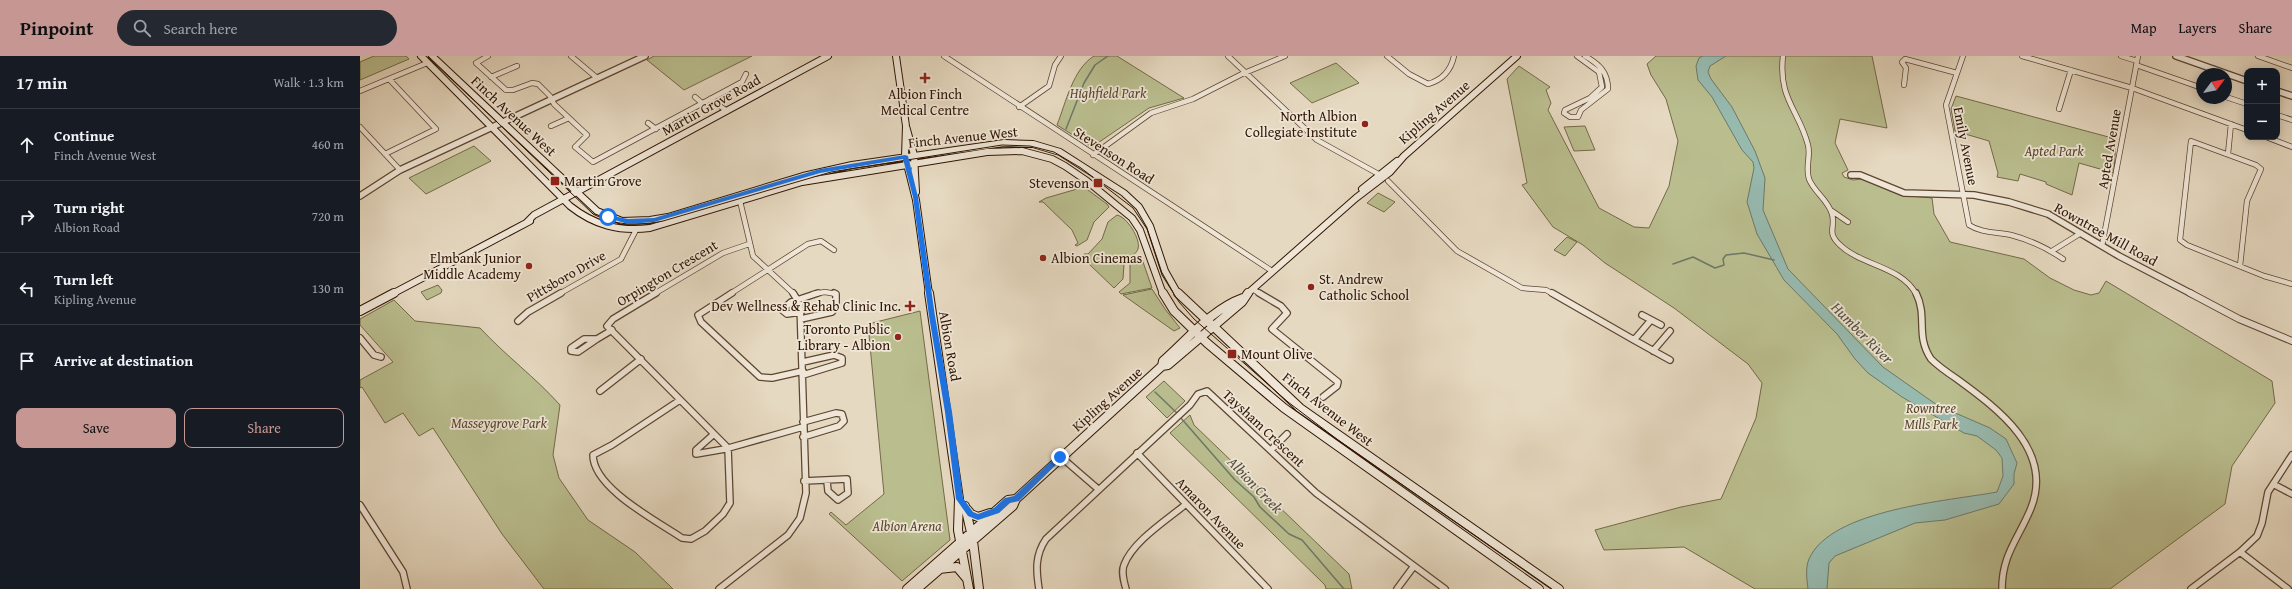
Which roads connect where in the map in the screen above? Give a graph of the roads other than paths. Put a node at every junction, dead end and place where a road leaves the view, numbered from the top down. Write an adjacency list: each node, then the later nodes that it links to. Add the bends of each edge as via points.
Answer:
1 (421, 56): 24 (main road, Finch Avenue West)
2 (488, 56): 31 (street, via 476,63)
3 (571, 56): 32 (street)
4 (644, 56): 32 (street)
5 (828, 56): 49 (main road, Martin Grove Road)
6 (896, 56): 57 (main road, Albion Road)
7 (944, 56): 47 (street, Stevenson Road)
8 (1061, 56): 47 (street, via 1055,65 1049,86)
9 (1228, 56): 28 (street)
10 (1285, 56): 28 (street)
11 (1387, 56): 12 (street, via 1409,74 1428,84 1444,75)
12 (1454, 56)
13 (1518, 56): 73 (main road, Kipling Avenue, via 1404,156)
14 (1579, 56): 15 (street, via 1599,72 1602,87 1590,98 1565,110 1564,113 1570,117 1578,117 1581,110 1608,90 1604,70)
15 (1585, 56)
16 (1783, 56): 80 (street, via 1780,71 1782,85 1809,146 1806,167 1808,177 1816,192)
17 (1963, 56): 29 (street, Emily Avenue)
18 (2022, 56): 27 (street)
19 (2120, 56): 23 (street)
20 (2176, 56): 34 (street)
21 (2258, 56): 26 (street)
22 (435, 57): 53 (main road, Finch Avenue West)
23 (2137, 60): 36 (street); 37 (street, Apted Avenue)
24 (427, 63): 33 (street); 59 (main road, Finch Avenue West)
25 (516, 66): 31 (street)
26 (2292, 68)
27 (2071, 70): 37 (street); 48 (street)
28 (1246, 72): 65 (street, via 1193,99 1151,113); 73 (street, via 1317,140)
29 (1957, 73): 35 (street, via 1905,59 1902,62 1906,68); 75 (street, Emily Avenue, via 1946,105)
30 (746, 74): 44 (street, via 742,82)
31 (491, 77): 42 (street, via 507,91 536,83)
32 (597, 78): 42 (street)
33 (389, 79): 38 (street); 64 (street, via 436,129)
34 (2244, 80)
35 (1904, 85)
36 (2196, 85)
37 (2132, 88): 55 (street); 85 (street, Apted Avenue)
38 (360, 91)
39 (2280, 92): 40 (street)
40 (2292, 96)
41 (695, 98): 45 (street)
42 (552, 99): 51 (street); 53 (street)
43 (2232, 99): 46 (street)
44 (710, 100): 45 (street); 49 (street)
45 (702, 103): 60 (street)
46 (2244, 103)
47 (1019, 107): 65 (street, Stevenson Road)
48 (2059, 109)
49 (727, 111): 74 (main road, Martin Grove Road)
50 (2280, 116): 52 (street)
51 (569, 118): 56 (street); 60 (street, via 587,135 577,142 575,147 593,162)
52 (2292, 120)
53 (502, 122): 59 (street); 74 (main road, Finch Avenue West)
54 (648, 123): 60 (street)
55 (2231, 124): 61 (street); 66 (street)
56 (551, 126)
57 (906, 126): 67 (main road, Albion Road); 68 (main road, Albion Road, via 903,142)
58 (360, 127): 64 (street)
59 (491, 127): 71 (street); 78 (main road, Finch Avenue West)
60 (656, 129)
61 (2244, 129)
62 (2274, 140): 63 (street)
63 (2292, 147)
64 (385, 154): 71 (street)
65 (1093, 154): 91 (street, Stevenson Road)
66 (2228, 154): 89 (street, via 2256,164 2261,169 2247,201); 89 (street, via 2191,142 2179,238 2183,243)
67 (914, 155): 68 (main road, Finch Avenue West); 69 (main road, Albion Road); 102 (main road, Finch Avenue West, via 1018,143 1047,147 1070,156 1124,193 1139,207 1150,226 1170,281 1180,297)
68 (905, 156): 70 (main road, Albion Road); 74 (main road, Finch Avenue West, via 820,171 649,221 628,222 608,217 597,211)
69 (915, 163): 70 (main road, Finch Avenue West); 77 (main road, Albion Road); 105 (main road, Finch Avenue West, via 1009,150 1038,154 1066,166 1114,201 1132,218 1140,230 1162,292 1174,310)
70 (907, 164): 77 (main road, Albion Road); 79 (main road, Finch Avenue West, via 808,181)
71 (400, 170): 76 (street)
72 (1851, 175): 75 (street, Rowntree Mill Road, via 1904,193)
73 (1384, 178): 91 (main road, Kipling Avenue, via 1356,198); 108 (street, via 1457,251 1522,288 1543,289)
74 (579, 194): 78 (main road, Martin Grove Road)
75 (1964, 194): 83 (street, Rowntree Mill Road, via 2009,202 2040,211); 87 (street, Emily Avenue, via 1969,225 1973,229 2023,237)
76 (360, 196)
77 (916, 197): 134 (main road, Albion Road)
78 (565, 201): 82 (main road, Finch Avenue West, via 594,223 618,230); 95 (main road, Martin Grove Road, via 538,218)
79 (740, 202): 82 (main road, Finch Avenue West); 84 (street)
80 (1832, 211): 81 (street); 157 (street, via 1832,234 1838,243 1850,252 1891,270 1915,292 1922,306 1921,345 1932,360 1998,410 2026,442 2036,467 2038,487 2033,505 2003,562 2000,580)
81 (1848, 222)
82 (636, 230): 100 (street, Pittsboro Drive, via 621,259 528,312)
83 (2081, 233): 85 (street, Rowntree Mill Road); 87 (street)
84 (749, 244): 90 (street, via 753,256); 103 (street, Orpington Crescent, via 723,253 633,306 608,323)
85 (2102, 246): 109 (street, Rowntree Mill Road, via 2239,319)
86 (834, 250): 90 (street, via 828,245 816,242 802,247)
87 (2052, 251): 88 (street)
88 (2063, 259)
89 (2240, 266): 92 (street)
90 (768, 270): 94 (street); 115 (street, via 700,311 699,317 701,322 760,377 772,378)
91 (1272, 271): 93 (main road, Kipling Avenue)
92 (2292, 284)
93 (1252, 289): 102 (main road, Kipling Avenue, via 1242,302); 117 (street, via 1281,306 1287,313 1272,329 1338,382 1337,386)
94 (798, 299): 96 (street); 96 (street, via 782,310 787,314); 98 (street, via 825,292 836,294 836,307 832,312)
95 (360, 310)
96 (801, 312): 98 (street)
97 (1642, 315): 99 (street)
98 (801, 319): 114 (street)
99 (1651, 320): 101 (street); 108 (street)
100 (518, 321)
101 (1661, 325)
102 (1209, 326): 105 (main road, Kipling Avenue); 156 (main road, Finch Avenue West, via 1314,418)
103 (612, 330): 107 (street); 112 (street)
104 (1670, 331): 110 (street)
105 (1198, 335): 127 (main road, Kipling Avenue, via 1168,365 1162,366); 155 (main road, Finch Avenue West, via 1284,408)
106 (360, 338): 111 (street, via 374,355)
107 (597, 339)
108 (1634, 340): 110 (street)
109 (2292, 341)
110 (1653, 351): 113 (street)
111 (381, 357)
112 (641, 359): 116 (street); 118 (street)
113 (1670, 360)
114 (803, 362): 115 (street); 115 (street, via 834,355 842,358 842,363 838,365)
115 (803, 373): 119 (street)
116 (600, 391)
117 (1323, 397)
118 (680, 400): 120 (street); 123 (street, via 593,455 592,461 611,489 682,538 691,539 705,531 723,514 730,503)
119 (803, 424): 122 (street); 122 (street, via 836,413 842,414 844,418 839,426); 123 (street)
120 (714, 434): 123 (street); 123 (street, via 696,450 696,454)
121 (1287, 434): 124 (street)
122 (803, 437): 128 (street)
123 (728, 448)
124 (1271, 450): 125 (street, Taysham Crescent, via 1208,391 1198,394 1186,409); 141 (street, Taysham Crescent, via 1316,493)
125 (1138, 453): 131 (street, Taysham Crescent); 135 (street, Amaron Avenue)
126 (2292, 455): 130 (street)
127 (1060, 457): 131 (street); 133 (main road, Kipling Avenue)
128 (804, 481): 129 (street); 145 (street, via 804,507 791,531)
129 (827, 481): 129 (street, via 828,491 838,500 848,493 847,478)
130 (2273, 484): 132 (street); 140 (street, via 2265,500 2260,529)
131 (1098, 489): 150 (street, Taysham Crescent, via 1039,548 1036,569)
132 (2292, 494)
133 (1016, 499): 137 (main road, Kipling Avenue, via 1008,500); 138 (main road, Kipling Avenue, via 1013,506)
134 (962, 502): 137 (main road, via 971,514 978,517); 138 (main road, Albion Road); 139 (main road, Albion Road, via 957,506)
135 (1186, 504): 151 (street, via 1160,525 1124,563); 152 (street, Amaron Avenue)
136 (360, 505): 144 (street, via 403,572)
137 (996, 511): 138 (main road, Kipling Avenue)
138 (972, 536): 139 (main road, Kipling Avenue); 149 (main road, Albion Road)
139 (962, 545): 142 (main road, Kipling Avenue); 143 (main road, Albion Road); 146 (main road, Kipling Avenue)
140 (2240, 552): 158 (street); 159 (street)
141 (1414, 566): 153 (street); 154 (street, Taysham Crescent)
142 (939, 569): 143 (main road, via 957,567); 147 (main road, Kipling Avenue)
143 (967, 579): 148 (main road, Albion Road)
144 (407, 589)
145 (719, 589)
146 (906, 589)
147 (917, 589)
148 (969, 589)
149 (979, 589)
150 (1040, 589)
151 (1126, 589)
152 (1268, 589)
153 (1397, 589)
154 (1445, 589)
155 (1539, 589)
156 (1559, 589)
157 (2002, 589)
158 (2190, 589)
159 (2288, 589)

